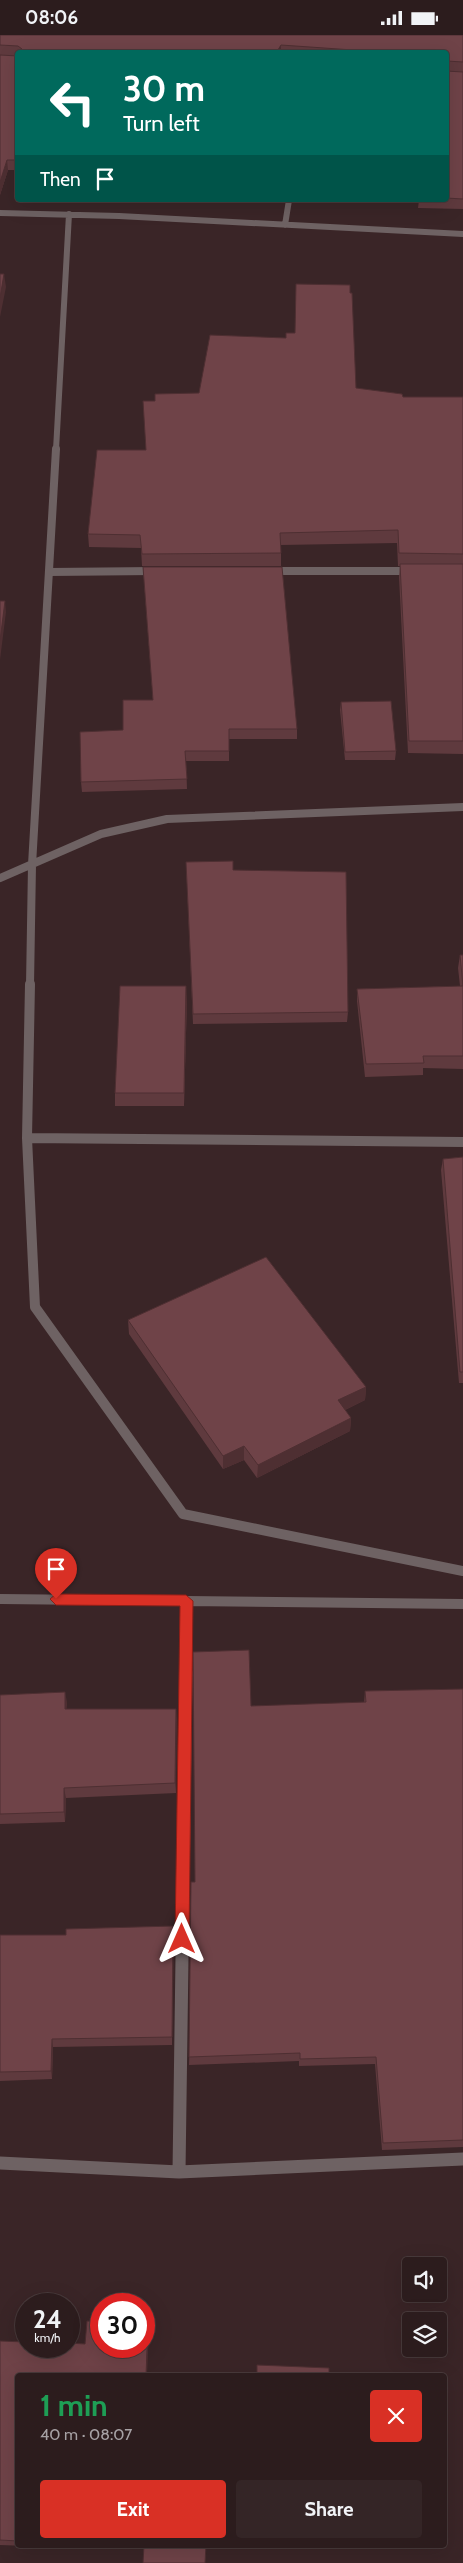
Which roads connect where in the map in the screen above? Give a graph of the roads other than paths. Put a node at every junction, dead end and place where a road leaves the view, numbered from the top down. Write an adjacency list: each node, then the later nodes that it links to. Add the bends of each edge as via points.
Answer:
1 (289, 202): 4 (street)
2 (0, 213): 3 (street)
3 (69, 214): 4 (street); 9 (street)
4 (285, 225): 5 (street)
5 (463, 234)
6 (166, 571): 9 (street)
7 (264, 571): 8 (street)
8 (425, 571)
9 (49, 572): 11 (street)
10 (463, 807): 11 (street, via 167,819 101,834)
11 (32, 865): 12 (street); 13 (street)
12 (0, 877)
13 (27, 1138): 14 (street); 15 (street, via 35,1307 182,1514)
14 (463, 1142)
15 (463, 1571)
16 (0, 1599): 17 (street)
17 (186, 1601): 18 (street); 21 (street)
18 (463, 1604)
19 (463, 2159): 21 (street)
20 (0, 2163): 21 (street)
21 (179, 2172)

